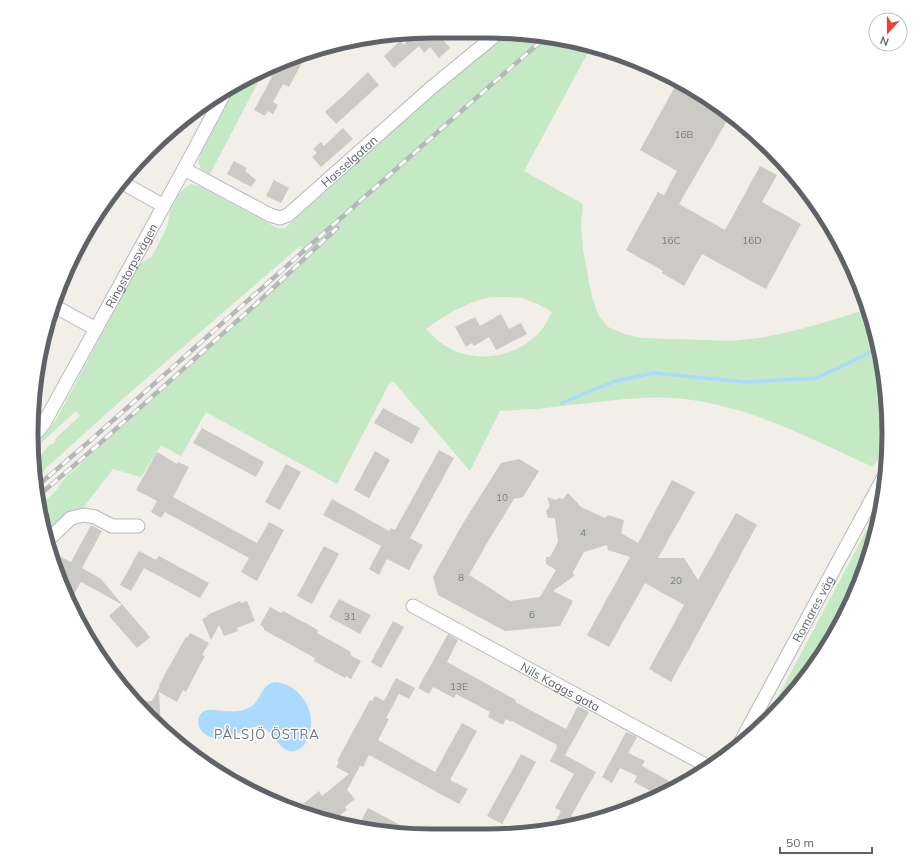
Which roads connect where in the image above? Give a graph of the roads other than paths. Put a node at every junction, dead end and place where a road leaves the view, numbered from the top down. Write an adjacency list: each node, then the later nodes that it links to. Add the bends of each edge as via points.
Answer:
1 (491, 38): 3 (street, Hasselgatan, via 288,215 280,218 270,215)
2 (220, 101): 3 (street, Ringstorpsvägen)
3 (184, 169): 5 (street, Ringstorpsvägen)
4 (126, 185): 5 (street)
5 (164, 206): 7 (street, Ringstorpsvägen)
6 (58, 308): 7 (street)
7 (96, 329): 8 (street, Ringstorpsvägen)
8 (38, 432)
9 (879, 485): 13 (street, Romares väg)
10 (138, 526): 11 (street, via 112,526 95,517 84,515 71,518)
11 (51, 537)
12 (413, 606): 14 (street, Nils Kaggs gata)
13 (746, 732)
14 (703, 764)

